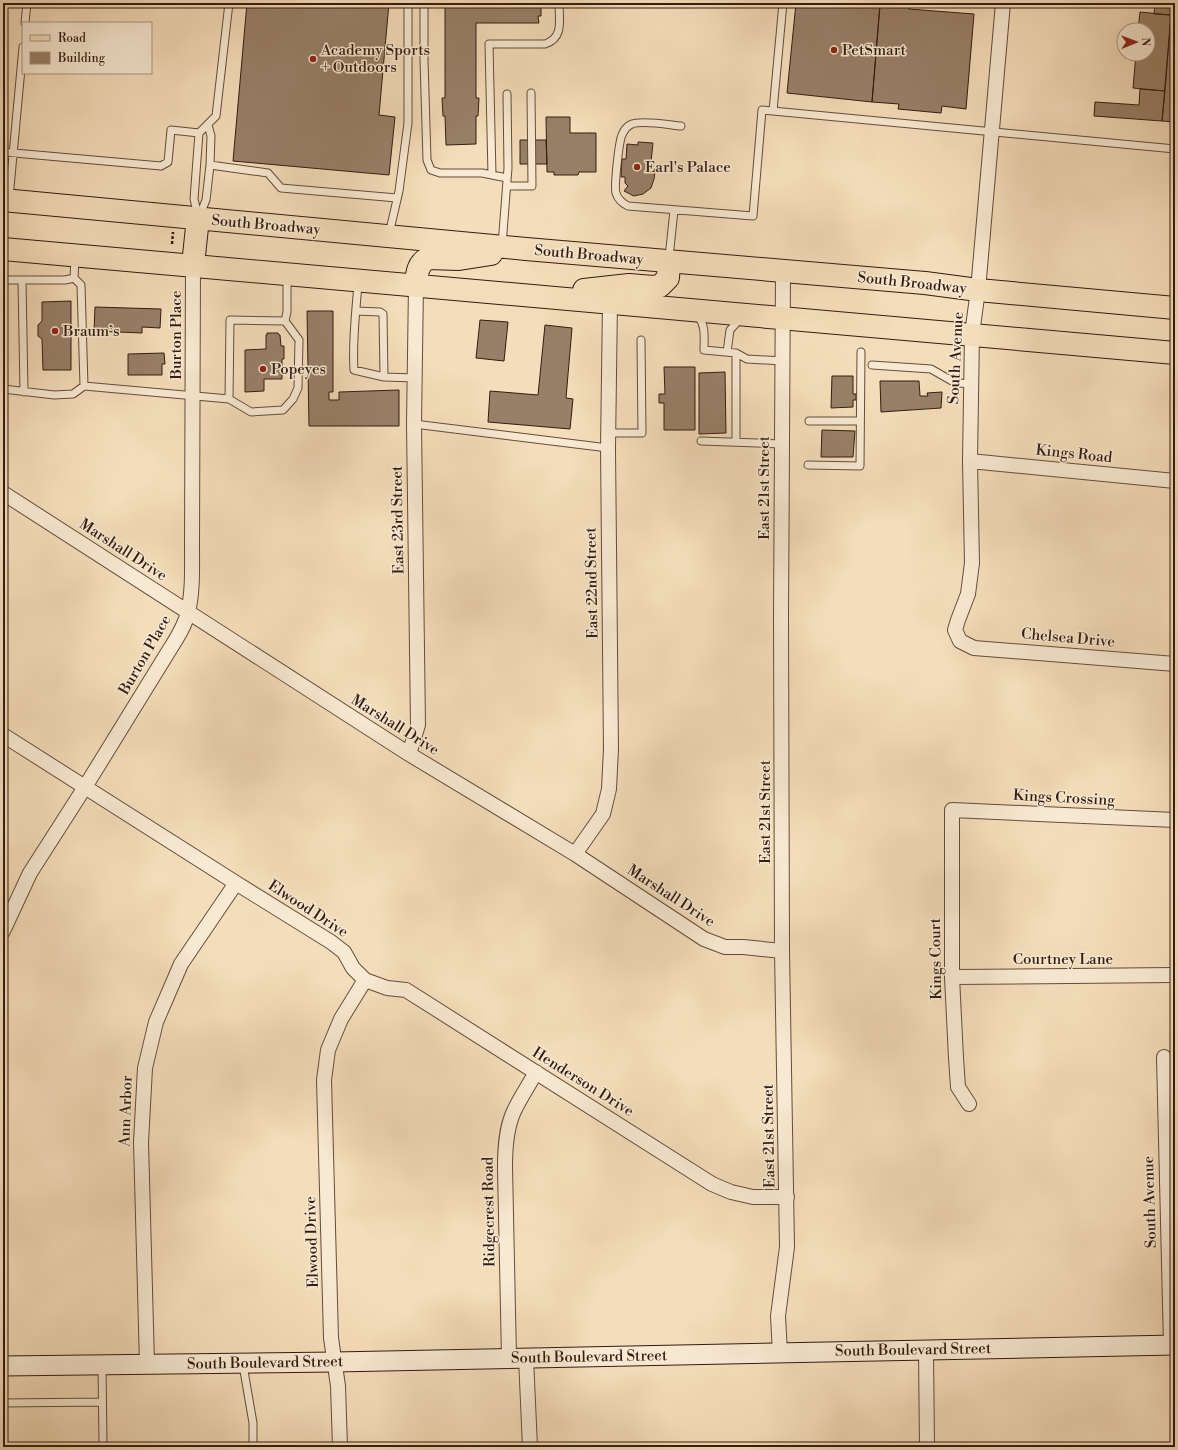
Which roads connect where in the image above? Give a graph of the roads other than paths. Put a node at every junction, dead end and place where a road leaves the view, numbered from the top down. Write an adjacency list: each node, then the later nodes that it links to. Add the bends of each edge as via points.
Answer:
1 (27, 3): 8 (lane)
2 (230, 3): 13 (lane, via 216,116)
3 (408, 3): 24 (lane, via 408,123)
4 (424, 3): 21 (lane, via 427,160 431,170 440,173)
5 (559, 3): 21 (lane, via 559,30 552,42 489,44)
6 (783, 3): 12 (lane)
7 (1003, 3): 15 (street, South Avenue)
8 (25, 22)
9 (22, 58): 19 (lane)
10 (531, 93): 23 (lane, via 532,186)
11 (507, 94): 22 (lane)
12 (773, 111): 15 (lane); 26 (lane, via 762,110 753,216)
13 (208, 125): 16 (lane); 20 (lane, via 212,136)
14 (681, 126): 26 (lane, via 641,122 626,128 619,145 615,192 622,203 628,206)
15 (992, 131): 17 (lane); 42 (street, South Avenue)
16 (199, 133): 19 (lane, via 171,130 168,162 161,166); 27 (lane, via 194,199)
17 (1175, 149)
18 (3, 152): 19 (lane)
19 (13, 153): 25 (lane)
20 (210, 165): 24 (lane, via 268,173 281,188); 27 (lane, via 206,200)
21 (492, 175): 22 (lane)
22 (507, 178): 23 (lane)
23 (507, 186): 29 (lane)
24 (397, 198): 28 (lane)
25 (6, 201): 27 (main road, South Broadway)
26 (674, 210): 33 (lane)
27 (198, 218): 28 (main road, South Broadway); 34 (main road)
28 (388, 236): 29 (main road, South Broadway)
29 (502, 247): 31 (main road, South Broadway)
30 (3, 249): 32 (main road); 38 (lane)
31 (526, 249): 33 (main road, South Broadway); 41 (main road, via 459,259 428,258 417,271)
32 (75, 255): 34 (main road); 37 (lane)
33 (669, 261): 35 (main road, South Broadway); 43 (main road, via 668,278 660,286 629,285)
34 (193, 265): 36 (main road); 65 (street, Burton Place)
35 (783, 271): 42 (main road, South Broadway); 49 (street, East 21st Street)
36 (287, 273): 40 (main road); 50 (lane)
37 (74, 278): 39 (lane); 62 (lane, via 81,287)
38 (3, 280): 39 (lane)
39 (22, 280): 64 (lane)
40 (359, 280): 41 (main road); 47 (lane)
41 (416, 285): 43 (main road); 60 (street, East 23rd Street)
42 (978, 290): 45 (main road, South Broadway); 51 (street, South Avenue)
43 (536, 295): 44 (main road)
44 (610, 302): 46 (main road); 70 (street, East 22nd Street)
45 (1175, 308)
46 (691, 309): 48 (main road); 53 (lane, via 702,321 704,350)
47 (356, 311): 59 (lane, via 354,370); 59 (lane, via 384,314)
48 (746, 314): 49 (main road); 53 (lane, via 730,330)
49 (782, 317): 51 (main road); 57 (street, East 21st Street)
50 (285, 321): 66 (lane, via 230,320); 66 (lane, via 299,340 298,388 293,399 283,410 251,412)
51 (972, 334): 56 (main road); 61 (street, South Avenue)
52 (641, 340): 70 (lane, via 642,433)
53 (727, 352): 55 (lane)
54 (861, 352): 68 (lane)
55 (736, 353): 57 (lane, via 747,359); 72 (lane)
56 (1175, 353)
57 (782, 361): 73 (street, East 21st Street)
58 (872, 365): 61 (lane, via 931,369 959,383)
59 (384, 377): 60 (lane)
60 (415, 378): 69 (street, East 23rd Street)
61 (971, 384): 75 (street, South Avenue)
62 (84, 386): 64 (lane, via 71,394); 65 (lane)
63 (3, 389): 64 (lane)
64 (24, 392)
65 (193, 396): 66 (lane); 79 (street, Burton Place, via 191,581)
66 (229, 399)
67 (809, 421): 68 (lane)
68 (860, 421): 76 (lane, via 860,466)
69 (414, 424): 74 (lane); 83 (street, East 23rd Street, via 418,725)
70 (608, 433): 74 (street, East 22nd Street)
71 (701, 441): 72 (lane)
72 (736, 442): 73 (lane)
73 (782, 444): 90 (street, East 21st Street)
74 (608, 448): 87 (street, East 22nd Street, via 611,749 609,789 604,814)
75 (970, 461): 77 (street, Kings Road); 80 (street, South Avenue, via 972,562 968,594 955,630)
76 (808, 465)
77 (1175, 481)
78 (3, 493): 79 (street, Marshall Drive)
79 (188, 613): 83 (street, Marshall Drive); 84 (street, Burton Place, via 182,629)
80 (960, 641): 81 (street, Chelsea Drive, via 974,648)
81 (1175, 664)
82 (3, 735): 84 (street, Elwood Drive)
83 (409, 754): 87 (street, Marshall Drive)
84 (86, 787): 88 (street, Elwood Drive); 89 (street, Burton Place, via 30,873)
85 (952, 810): 86 (street, Kings Crossing); 92 (street, Kings Court)
86 (1175, 820)
87 (575, 854): 90 (street, Marshall Drive, via 704,938 725,947)
88 (236, 883): 93 (street, Elwood Drive, via 331,942 344,952 353,968); 105 (street, Ann Arbor, via 180,964 156,1022 145,1068 141,1142)
89 (3, 931)
90 (782, 951): 97 (street, East 21st Street)
91 (1175, 975): 92 (street, Courtney Lane)
92 (952, 977): 96 (street, Kings Court, via 958,1087)
93 (365, 980): 95 (street, Henderson Drive, via 387,988 406,990); 102 (street, Elwood Drive, via 342,1019 328,1050 324,1080 331,1338)
94 (1164, 1057): 98 (street, South Avenue)
95 (536, 1072): 97 (street, Henderson Drive, via 712,1184 753,1197); 101 (street, Ridgecrest Road, via 514,1112 508,1129 504,1167)
96 (969, 1104)
97 (787, 1197): 100 (street, East 21st Street, via 787,1247 778,1316)
98 (1173, 1345): 99 (main road, South Boulevard Street)
99 (926, 1350): 100 (main road, South Boulevard Street); 113 (street)
100 (780, 1353): 101 (main road, South Boulevard Street)
101 (518, 1358): 102 (main road, South Boulevard Street); 112 (street, Ridgecrest Road)
102 (335, 1362): 103 (main road, South Boulevard Street); 111 (street, Elwood Drive)
103 (242, 1363): 105 (main road, South Boulevard Street); 110 (lane, via 253,1423)
104 (102, 1364): 105 (main road, South Boulevard Street); 106 (main road, South Boulevard Street); 107 (lane)
105 (147, 1364)
106 (3, 1366)
107 (102, 1402): 108 (lane); 109 (lane)
108 (3, 1403)
109 (103, 1447)
110 (253, 1447)
111 (340, 1447)
112 (530, 1447)
113 (927, 1447)

